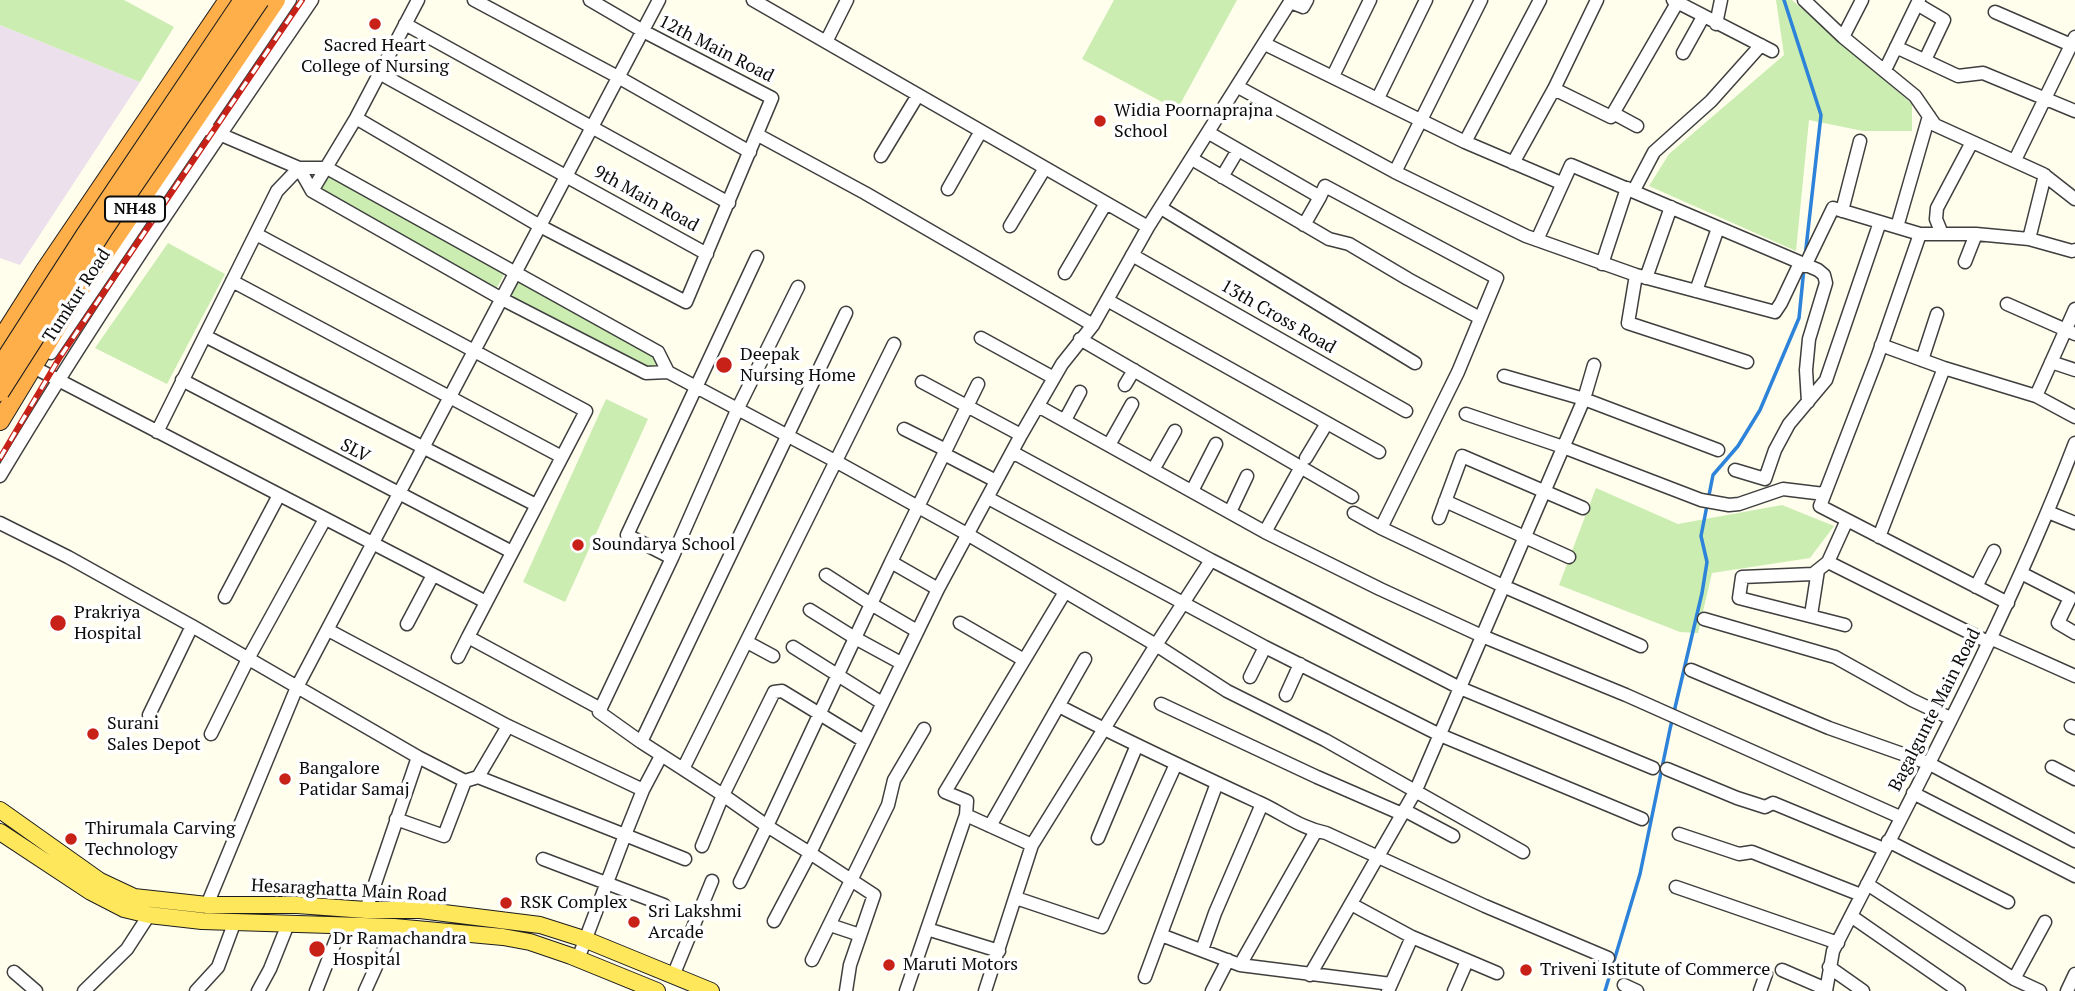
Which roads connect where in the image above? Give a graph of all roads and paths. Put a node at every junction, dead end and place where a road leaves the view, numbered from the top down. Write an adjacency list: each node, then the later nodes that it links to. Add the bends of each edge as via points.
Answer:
1 (218, 0): 105 (street)
2 (228, 0): 36 (highway, NH48)
3 (243, 0): 137 (highway, bridge)
4 (260, 0): 152 (highway, bridge)
5 (276, 0): 40 (highway, Tumkur Road / NH48)
6 (290, 0): 55 (street)
7 (312, 0): 60 (street)
8 (418, 0): 28 (street)
9 (474, 0): 43 (street)
10 (590, 0): 30 (street, 12th Main Road)
11 (659, 0): 30 (street)
12 (753, 0): 33 (street)
13 (847, 0): 33 (street)
14 (1307, 0): 22 (street, via 1303,8)
15 (1426, 0): 47 (street)
16 (1481, 0): 53 (street)
17 (1540, 0): 62 (street)
18 (1597, 0): 45 (street)
19 (1721, 0): 29 (street)
20 (1804, 0): 31 (street)
21 (1862, 0): 31 (street)
22 (1290, 1): 34 (street)
23 (1675, 1): 27 (street); 50 (street)
24 (1365, 2): 42 (street)
25 (1918, 2): 35 (street); 38 (street, via 1944,20)
26 (1995, 12): 32 (street)
27 (1703, 17): 29 (street); 37 (street)
28 (405, 24): 41 (street); 56 (street)
29 (1716, 24): 79 (street, via 1767,48 1654,152)
30 (643, 31): 43 (street); 59 (street, 12th Main Road, via 772,98)
31 (1843, 37): 39 (street)
32 (2074, 40): 48 (street)
33 (826, 42): 46 (street)
34 (1265, 44): 42 (street); 44 (street)
35 (1896, 47): 38 (street); 39 (street)
36 (193, 51): 40 (highway); 105 (highway, NH48)
37 (1683, 53)
38 (1925, 60): 48 (street, via 1958,76 1983,73)
39 (1885, 70): 51 (street, via 1915,96)
40 (226, 73): 165 (highway, Tumkur Road / NH48, via 77,295)
41 (379, 73): 52 (street); 74 (street, 9th Main Road)
42 (1333, 76): 47 (street)
43 (618, 77): 56 (street); 65 (street)
44 (1238, 87): 58 (street); 73 (street)
45 (1554, 89): 50 (street, via 1611,117); 69 (street)
46 (918, 95): 57 (street); 66 (street)
47 (1378, 97): 53 (street)
48 (2044, 97): 49 (street); 68 (street)
49 (2075, 111)
50 (1613, 113): 54 (street)
51 (1929, 116): 63 (street, via 1935,125); 92 (street)
52 (356, 118): 71 (street); 90 (street)
53 (1421, 119): 62 (street); 73 (street)
54 (1637, 126)
55 (203, 127): 60 (street); 139 (street)
56 (592, 127): 74 (street); 83 (street)
57 (981, 131): 72 (street); 78 (street)
58 (1209, 133): 64 (street); 67 (street)
59 (758, 135): 65 (street); 122 (street)
60 (219, 136): 70 (street); 145 (street)
61 (1860, 141): 87 (street)
62 (1465, 142): 69 (street)
63 (1972, 142): 68 (street); 97 (street, via 1937,208)
64 (1238, 150): 76 (street); 81 (street)
65 (750, 152): 83 (street)
66 (881, 156)
67 (1192, 159): 76 (street); 86 (street)
68 (2015, 160): 75 (street)
69 (1513, 163): 77 (street)
70 (299, 168): 71 (street); 80 (street); 95 (street, via 277,191)
71 (327, 168): 80 (street); 109 (street)
72 (1045, 168): 84 (street); 91 (street)
73 (1395, 172): 100 (street)
74 (567, 175): 90 (street); 102 (street, 9th Main Road)
75 (2045, 175): 82 (street); 99 (street)
76 (1222, 177): 89 (street)
77 (1561, 184): 79 (street, via 1572,165); 100 (street)
78 (948, 189)
79 (1631, 189): 85 (street); 107 (street)
80 (312, 191): 115 (street)
81 (1320, 197): 89 (street); 121 (street, via 1325,186 1497,278)
82 (2075, 199)
83 (729, 203): 102 (street)
84 (1106, 203): 93 (street); 110 (street)
85 (1671, 207): 94 (street); 111 (street)
86 (1161, 208): 93 (street); 135 (street)
87 (1842, 211): 88 (street); 108 (street, via 1833,208)
88 (1880, 222): 92 (street); 156 (street, via 1826,380)
89 (1304, 225): 121 (street, via 1328,239 1349,244)
90 (540, 226): 102 (street, via 686,302); 109 (street)
91 (1010, 226)
92 (1896, 227): 96 (street)
93 (1148, 228): 103 (street)
94 (1718, 228): 108 (street); 114 (street)
95 (256, 234): 112 (street); 131 (street)
96 (1920, 234): 97 (street); 130 (street)
97 (1942, 234): 98 (street)
98 (1976, 234): 99 (street); 106 (street)
99 (2029, 239): 101 (street)
100 (1537, 240): 107 (street)
101 (2075, 250)
102 (707, 254)
103 (1132, 255): 116 (street); 161 (street, 13th Cross Road)
104 (757, 257): 150 (street)
105 (49, 258): 123 (street); 128 (highway, NH48)
106 (1965, 262)
107 (1602, 264): 111 (street)
108 (1802, 265): 114 (street, via 1775,312); 156 (street, via 1818,270 1826,283 1809,339)
109 (516, 272): 115 (street); 142 (street, via 658,352)
110 (1065, 273)
111 (1641, 277): 114 (street); 133 (street, via 1628,323)
112 (232, 281): 125 (street); 154 (street)
113 (798, 287): 160 (street)
114 (1696, 291)
115 (502, 299): 131 (street); 142 (street, via 646,373)
116 (1107, 300): 122 (street); 166 (street)
117 (2007, 304): 124 (street)
118 (2075, 309): 124 (street)
119 (846, 313): 171 (street)
120 (1937, 314): 132 (street)
121 (1480, 318): 209 (street)
122 (1093, 324): 127 (street)
123 (0, 326)
124 (2071, 332): 134 (street)
125 (205, 336): 146 (street); 177 (street)
126 (981, 338): 144 (street)
127 (1080, 339): 140 (street); 144 (street)
128 (0, 341)
129 (894, 344): 183 (street)
130 (1881, 345): 132 (street); 193 (street)
131 (474, 352): 154 (street); 182 (street, via 586,411)
132 (1922, 360): 138 (street)
133 (1746, 362)
134 (2052, 362): 141 (street); 153 (street)
135 (1415, 363)
136 (1594, 365): 155 (street)
137 (0, 366)
138 (1944, 368): 153 (street); 213 (street)
139 (39, 370): 145 (street); 170 (street)
140 (1134, 370): 149 (street); 184 (street)
141 (2075, 370)
142 (668, 372): 150 (street)
143 (1504, 376): 155 (street)
144 (1054, 378): 158 (street)
145 (57, 380): 169 (street); 188 (street)
146 (182, 380): 169 (street); 192 (street, SLV)
147 (922, 382): 159 (street)
148 (978, 384): 159 (street)
149 (1125, 385)
150 (698, 387): 160 (street); 218 (street, via 627,535)
151 (1080, 391): 164 (street)
152 (0, 392)
153 (2036, 396): 163 (street)
154 (450, 398): 177 (street); 182 (street)
155 (1584, 398): 176 (street); 178 (street)
156 (1808, 402): 186 (street, via 1774,450 1765,479)
157 (1132, 404): 175 (street)
158 (1038, 405): 164 (street); 172 (street)
159 (967, 406): 172 (street); 179 (street)
160 (738, 408): 171 (street); 218 (street)
161 (1406, 411)
162 (1466, 414): 176 (street)
163 (2075, 417)
164 (1065, 420): 175 (street)
165 (0, 421)
166 (1326, 423): 180 (street); 184 (street)
167 (904, 429): 179 (street)
168 (1175, 431): 185 (street)
169 (157, 432): 194 (street)
170 (0, 433)
171 (787, 435): 183 (street); 282 (street)
172 (1020, 435): 181 (street)
173 (2075, 443): 202 (street, Bagalgunte Main Road)
174 (1216, 444): 190 (street)
175 (1110, 445): 185 (street)
176 (1563, 447): 191 (street); 193 (street, via 1701,500 1739,504 1783,489)
177 (423, 448): 192 (street); 198 (street)
178 (1718, 450)
179 (945, 452): 189 (street); 199 (street)
180 (1379, 452)
181 (1012, 453): 189 (street); 219 (street)
182 (562, 457): 198 (street)
183 (837, 462): 199 (street); 250 (street)
184 (1303, 463): 195 (street); 210 (street)
185 (1153, 470): 190 (street)
186 (1735, 470)
187 (1247, 475): 201 (street)
188 (0, 476)
189 (996, 481): 196 (street)
190 (1192, 491): 201 (street)
191 (1544, 492): 197 (street, via 1462,456); 200 (street); 212 (street)
192 (399, 494): 214 (street); 216 (street, SLV)
193 (1824, 494): 206 (street, via 1820,506)
194 (279, 495): 205 (street); 230 (street)
195 (1352, 497)
196 (988, 498): 211 (street); 233 (street)
197 (1445, 501): 204 (street); 212 (street)
198 (536, 505): 216 (street)
199 (919, 507): 211 (street); 220 (street)
200 (1583, 508)
201 (1230, 512): 210 (street)
202 (2048, 512): 208 (street); 222 (street, Bagalgunte Main Road)
203 (1354, 513): 209 (street)
204 (1439, 518)
205 (325, 519): 214 (street); 256 (street)
206 (1847, 520): 213 (street); 221 (street)
207 (0, 523): 242 (street)
208 (2075, 523)
209 (1381, 528): 225 (street)
210 (1265, 532): 246 (street)
211 (967, 534): 228 (street); 229 (street)
212 (1525, 537): 217 (street); 225 (street)
213 (1879, 537): 227 (street)
214 (373, 544): 223 (street); 243 (street)
215 (1994, 551): 227 (street)
216 (512, 552): 232 (street)
217 (1569, 557)
218 (672, 558): 272 (street)
219 (1211, 560): 233 (street); 267 (street)
220 (891, 562): 228 (street); 235 (street)
221 (1823, 566): 237 (street); 237 (street, via 1813,574 1742,576 1739,598); 249 (street)
222 (2021, 573): 231 (street); 234 (street, Bagalgunte Main Road)
223 (433, 575): 232 (street); 240 (street)
224 (826, 575): 235 (street)
225 (1503, 586): 246 (street); 252 (street)
226 (2075, 586): 231 (street)
227 (1976, 587): 234 (street)
228 (938, 589): 244 (street)
229 (1065, 592): 251 (street); 259 (street)
230 (225, 597)
231 (2072, 600): 245 (street, via 2058,623)
232 (486, 602): 247 (street)
233 (1184, 603): 251 (street); 254 (street)
234 (2008, 603): 249 (street, Bagalgunte Main Road)
235 (871, 604): 244 (street); 248 (street)
236 (810, 610): 248 (street)
237 (1811, 615): 241 (street)
238 (1704, 619): 275 (street, via 1835,657)
239 (960, 623): 259 (street)
240 (407, 624)
241 (1845, 625)
242 (192, 626): 256 (street); 274 (street)
243 (328, 630): 266 (street); 276 (street)
244 (917, 631): 260 (street)
245 (2075, 633)
246 (1482, 636): 267 (street); 304 (street)
247 (468, 637): 257 (street); 272 (street)
248 (855, 638): 260 (street); 263 (street)
249 (1989, 640): 264 (street); 275 (street, Bagalgunte Main Road)
250 (747, 642): 255 (street); 290 (street)
251 (1156, 645): 278 (street); 297 (street, via 1227,691)
252 (1641, 646)
253 (793, 647): 263 (street)
254 (1265, 647): 261 (street); 265 (street)
255 (773, 656)
256 (248, 657): 266 (street); 279 (street)
257 (458, 657)
258 (1085, 659): 271 (street)
259 (1024, 660): 303 (street, via 945,792 967,801)
260 (901, 663): 269 (street)
261 (1300, 664): 268 (street); 280 (street)
262 (1691, 670): 286 (street, via 1829,728)
263 (837, 675): 269 (street); 273 (street)
264 (2075, 676)
265 (1250, 677)
266 (297, 687): 285 (street); 334 (street)
267 (1460, 688): 280 (street); 289 (street)
268 (1286, 695)
269 (882, 703): 281 (street)
270 (1161, 704): 302 (street)
271 (1059, 706): 278 (street); 308 (street)
272 (601, 709): 282 (street, via 599,712)
273 (819, 713): 281 (street); 299 (street, via 782,691 774,692); 307 (street)
274 (149, 715)
275 (1950, 719): 286 (street, Bagalgunte Main Road)
276 (508, 726): 292 (street); 296 (street)
277 (924, 729): 325 (street, via 894,780 888,805)
278 (1104, 729): 283 (street); 316 (street)
279 (211, 734)
280 (1440, 735): 297 (street); 306 (street)
281 (864, 741): 320 (street)
282 (641, 742): 284 (street)
283 (1137, 745): 287 (street); 314 (street)
284 (662, 756): 290 (street); 296 (street)
285 (418, 757): 294 (street); 305 (street)
286 (1928, 763): 298 (street, Bagalgunte Main Road); 315 (street)
287 (1176, 764): 295 (street); 331 (street, via 1102,927)
288 (2052, 766): 293 (street)
289 (1653, 768)
290 (683, 769): 299 (street)
291 (1667, 769): 317 (street, via 1765,807 1773,803)
292 (478, 777): 294 (street); 312 (street)
293 (2075, 779)
294 (465, 781): 305 (street, via 444,836)
295 (1217, 783): 300 (street); 348 (street)
296 (643, 790): 312 (street)
297 (1416, 790): 302 (street); 319 (street)
298 (1913, 793): 304 (street, Bagalgunte Main Road); 324 (street)
299 (723, 795): 307 (street); 318 (street)
300 (1262, 804): 309 (street); 352 (street)
301 (0, 810): 334 (main road, Hesaraghatta Main Road, via 100,881 134,897)
302 (1403, 812): 313 (street); 321 (street)
303 (966, 815): 308 (street); 346 (street)
304 (1900, 817): 317 (street, Bagalgunte Main Road)
305 (396, 819): 336 (street)
306 (1642, 819)
307 (767, 825): 320 (street); 327 (street)
308 (990, 826): 316 (street)
309 (1315, 831): 321 (street); 358 (street)
310 (0, 832): 337 (main road, Hesaraghatta Main Road, via 91,892 124,909)
311 (1679, 834): 330 (street, via 1739,854 1752,852)
312 (625, 835): 323 (street); 328 (street)
313 (1453, 836)
314 (1098, 838)
315 (2075, 841)
316 (1032, 845): 331 (street)
317 (1886, 845): 330 (street, Bagalgunte Main Road); 332 (street)
318 (702, 846)
319 (1523, 852)
320 (810, 853): 325 (street); 340 (street)
321 (1377, 858): 333 (street); 354 (street)
322 (543, 859): 328 (street)
323 (685, 859)
324 (2075, 876)
325 (853, 880): 343 (street); 347 (street, via 874,895)
326 (712, 881): 366 (street)
327 (740, 882)
328 (606, 883): 335 (street); 350 (street)
329 (1675, 887): 351 (street)
330 (1864, 890): 338 (street, Bagalgunte Main Road); 368 (street)
331 (1016, 898): 353 (street)
332 (2008, 902)
333 (1351, 904): 349 (street); 365 (street)
334 (207, 905): 336 (main road, Hesaraghatta Main Road)
335 (664, 905)
336 (366, 910): 350 (main road, Hesaraghatta Main Road, via 420,911 540,925)
337 (149, 915): 339 (main road, Hesaraghatta Main Road); 371 (street, via 127,948)
338 (1851, 916): 351 (street, Bagalgunte Main Road); 388 (street)
339 (235, 920): 342 (main road, Hesaraghatta Main Road); 374 (street, via 218,967)
340 (774, 921)
341 (2045, 922): 368 (street)
342 (288, 924): 344 (main road, Hesaraghatta Main Road); 375 (street)
343 (830, 925): 347 (street); 356 (street)
344 (341, 927): 345 (main road, Hesaraghatta Main Road); 376 (street)
345 (394, 927): 355 (main road, Hesaraghatta Main Road, via 503,937); 377 (street)
346 (927, 929): 353 (street); 381 (street)
347 (860, 935): 380 (street)
348 (1161, 935): 352 (street); 367 (street)
349 (1412, 937): 357 (street); 370 (street)
350 (584, 939): 355 (street); 366 (main road, Hesaraghatta Main Road)
351 (1838, 943): 359 (street, Bagalgunte Main Road)
352 (1202, 950): 358 (street)
353 (999, 951): 382 (street)
354 (1608, 958)
355 (578, 959): 378 (main road, Hesaraghatta Main Road)
356 (812, 960)
357 (1467, 961): 362 (street); 384 (street)
358 (1234, 963): 365 (street); 383 (street)
359 (1829, 967): 372 (street, Bagalgunte Main Road); 387 (street)
360 (1782, 970): 372 (street)
361 (14, 972): 373 (street)
362 (1497, 973)
363 (1766, 974): 386 (street)
364 (2075, 974): 390 (street)
365 (1310, 975): 370 (street)
366 (673, 976): 379 (main road, Hesaraghatta Main Road)
367 (1145, 977)
368 (2014, 979): 389 (street)
369 (1624, 985): 385 (street)
370 (1390, 988)
371 (89, 989)
372 (1826, 990)
373 (36, 991)
374 (196, 991)
375 (258, 991)
376 (316, 991)
377 (365, 991)
378 (657, 991)
379 (710, 991)
380 (846, 991)
381 (906, 991)
382 (985, 991)
383 (1212, 991)
384 (1454, 991)
385 (1637, 991)
386 (1760, 991)
387 (1863, 991)
388 (1959, 991)
389 (2040, 991)
390 (2067, 991)

